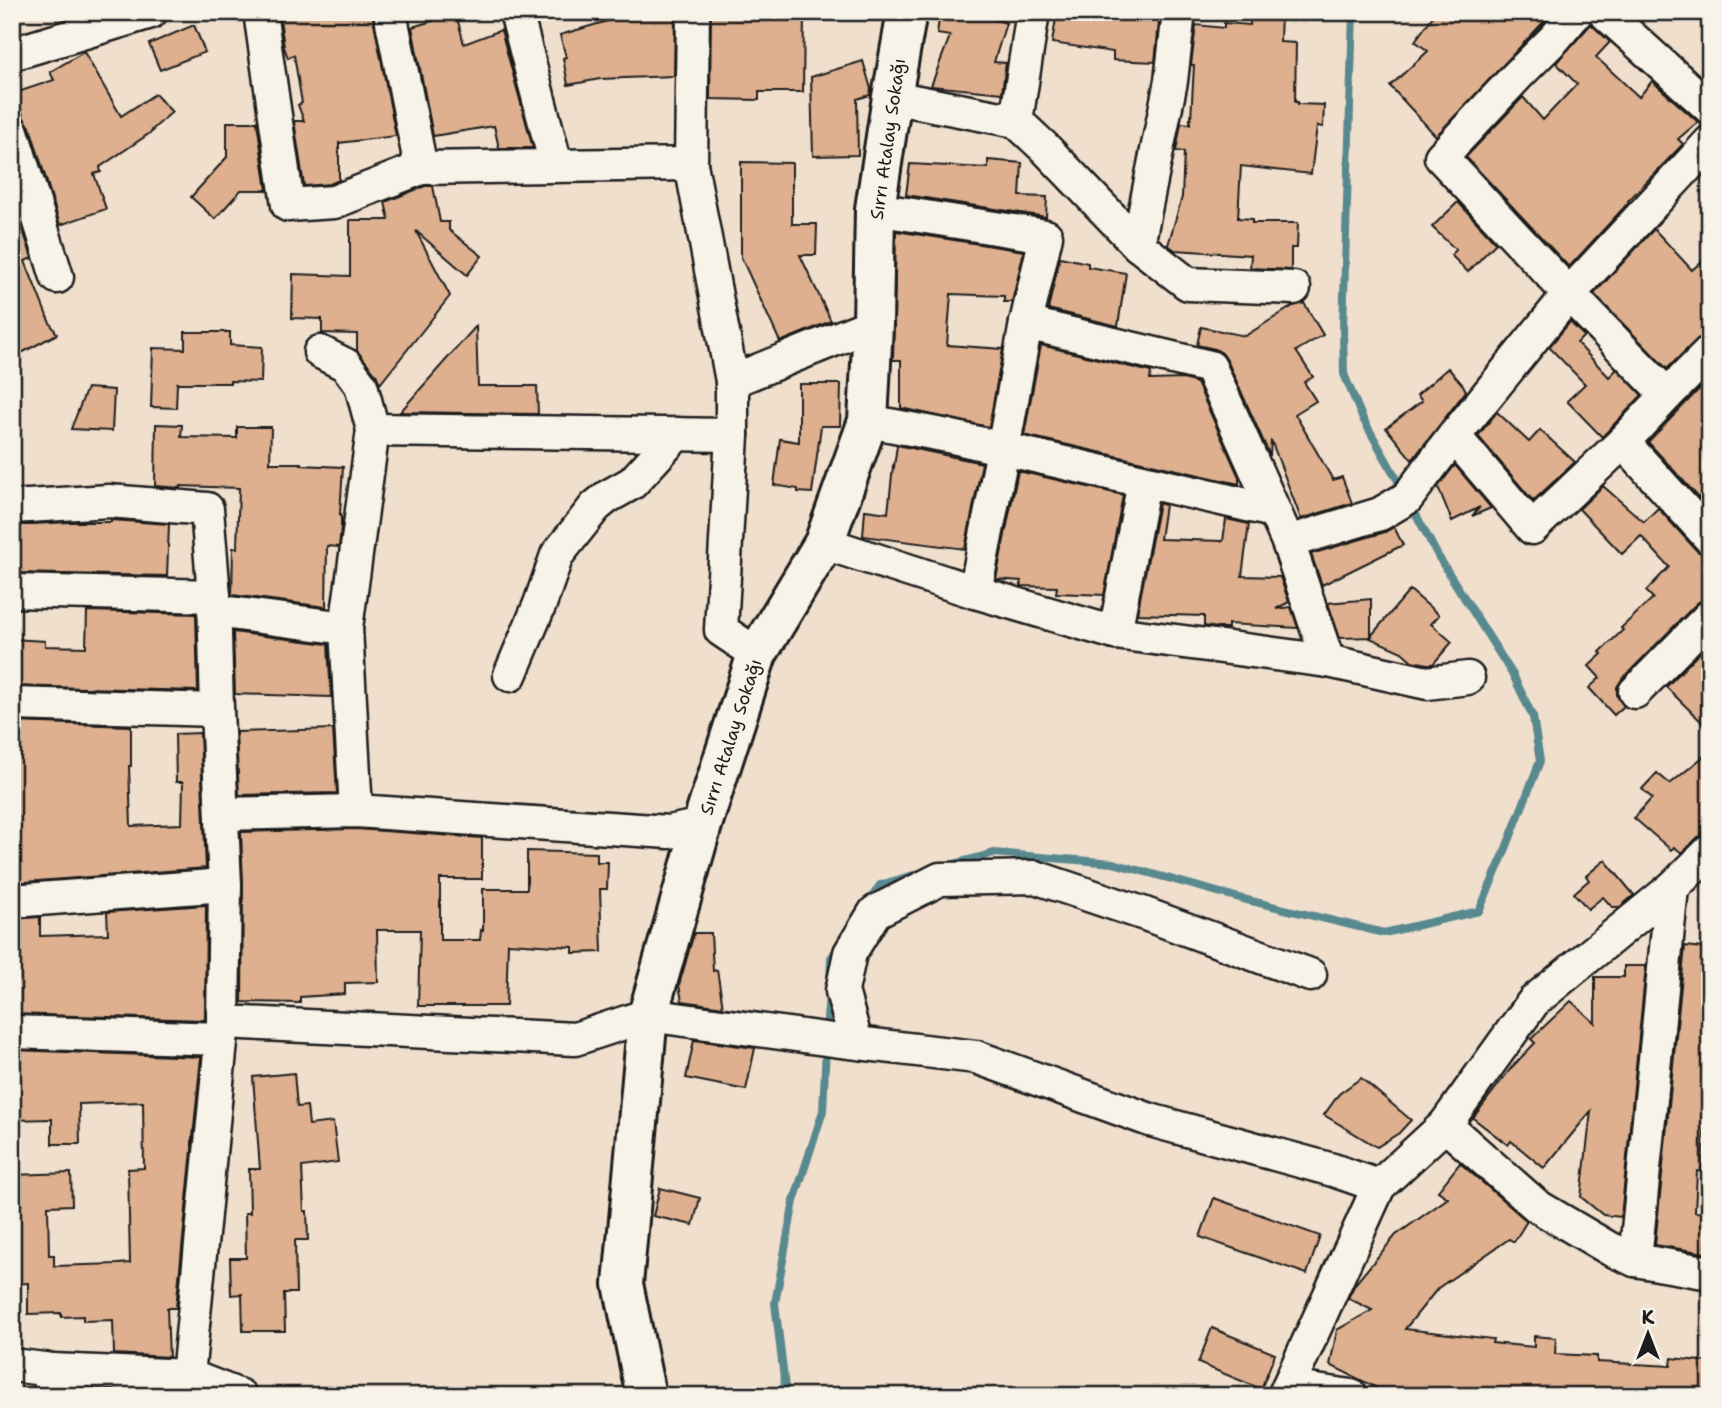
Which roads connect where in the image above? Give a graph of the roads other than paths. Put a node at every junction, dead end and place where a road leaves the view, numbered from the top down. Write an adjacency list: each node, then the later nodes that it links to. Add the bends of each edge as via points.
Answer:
1 (260, 12): 19 (street, via 288,205 334,202)
2 (390, 12): 19 (street)
3 (516, 12): 18 (street)
4 (693, 12): 17 (street)
5 (907, 12): 12 (main road, Sırrı Atalay Sokağı)
6 (1033, 12): 14 (street)
7 (1180, 12): 21 (street)
8 (1577, 12): 24 (street, via 1441,157)
9 (1604, 12): 13 (street)
10 (131, 15): 11 (street)
11 (12, 54)
12 (892, 97): 14 (street); 20 (main road, Sırrı Atalay Sokağı)
13 (1710, 108)
14 (1016, 121): 21 (street)
15 (12, 132): 22 (street)
16 (1710, 142): 24 (street)
17 (691, 164): 18 (street); 29 (street)
18 (556, 165): 19 (street)
19 (421, 168)
20 (875, 209): 25 (street, via 1046,236); 26 (main road, Sırrı Atalay Sokağı)
21 (1138, 245): 23 (street, via 1188,284)
22 (57, 277)
23 (1294, 288)
24 (1569, 294): 30 (street); 35 (street)
25 (1026, 323): 37 (street); 40 (street, via 1210,367)
26 (873, 324): 29 (street); 31 (main road, Sırrı Atalay Sokağı)
27 (320, 352): 32 (street, via 346,365 361,385)
28 (1710, 352): 30 (street)
29 (732, 382): 34 (street)
30 (1667, 395): 36 (street)
31 (868, 421): 37 (street); 43 (main road, Sırrı Atalay Sokağı)
32 (373, 430): 33 (street); 48 (street)
33 (677, 434): 34 (street); 52 (street, via 632,483 596,507 556,555)
34 (732, 435): 50 (street, via 721,630)
35 (1454, 436): 36 (street, via 1532,528); 42 (street, via 1407,498 1380,514)
36 (1623, 442): 41 (street)
37 (1003, 450): 38 (street); 45 (street)
38 (1144, 482): 40 (street); 49 (street)
39 (12, 508): 46 (street, via 109,501 207,509)
40 (1273, 511): 42 (street)
41 (1710, 538)
42 (1288, 542): 51 (street)
43 (824, 543): 45 (street); 50 (main road, Sırrı Atalay Sokağı)
44 (12, 591): 46 (street)
45 (975, 592): 49 (street)
46 (214, 604): 48 (street, via 234,613); 56 (street)
47 (1710, 616): 54 (street)
48 (346, 628): 57 (street)
49 (1115, 634): 51 (street)
50 (757, 654): 59 (main road, Sırrı Atalay Sokağı)
51 (1328, 661): 53 (street, via 1427,683)
52 (510, 675)
53 (1468, 678)
54 (1635, 692)
55 (12, 704): 56 (street)
56 (217, 710): 58 (street)
57 (356, 811): 58 (street); 59 (street, via 669,832)
58 (222, 814): 61 (street)
59 (702, 825): 65 (main road, Sırrı Atalay Sokağı)
60 (1710, 851): 62 (street)
61 (225, 886): 63 (street); 66 (street)
62 (1672, 888): 69 (street, via 1534,1001); 71 (street)
63 (12, 901)
64 (1310, 975): 68 (street, via 1034,877 940,879 875,912 850,953 842,991)
65 (648, 1015): 66 (street, via 575,1038); 68 (street); 78 (main road, Sırrı Atalay Sokağı, via 623,1284)
66 (222, 1030): 67 (street); 75 (street)
67 (12, 1032)
68 (856, 1042): 70 (street, via 976,1057 1150,1120)
69 (1445, 1125): 70 (street); 71 (street, via 1537,1206)
70 (1379, 1186): 76 (street)
71 (1635, 1260): 72 (street)
72 (1710, 1273)
73 (12, 1365): 74 (street)
74 (51, 1383): 75 (street)
75 (187, 1386): 77 (street)
76 (1286, 1391): 79 (street)
77 (240, 1396)
78 (646, 1396)
79 (1351, 1396)

